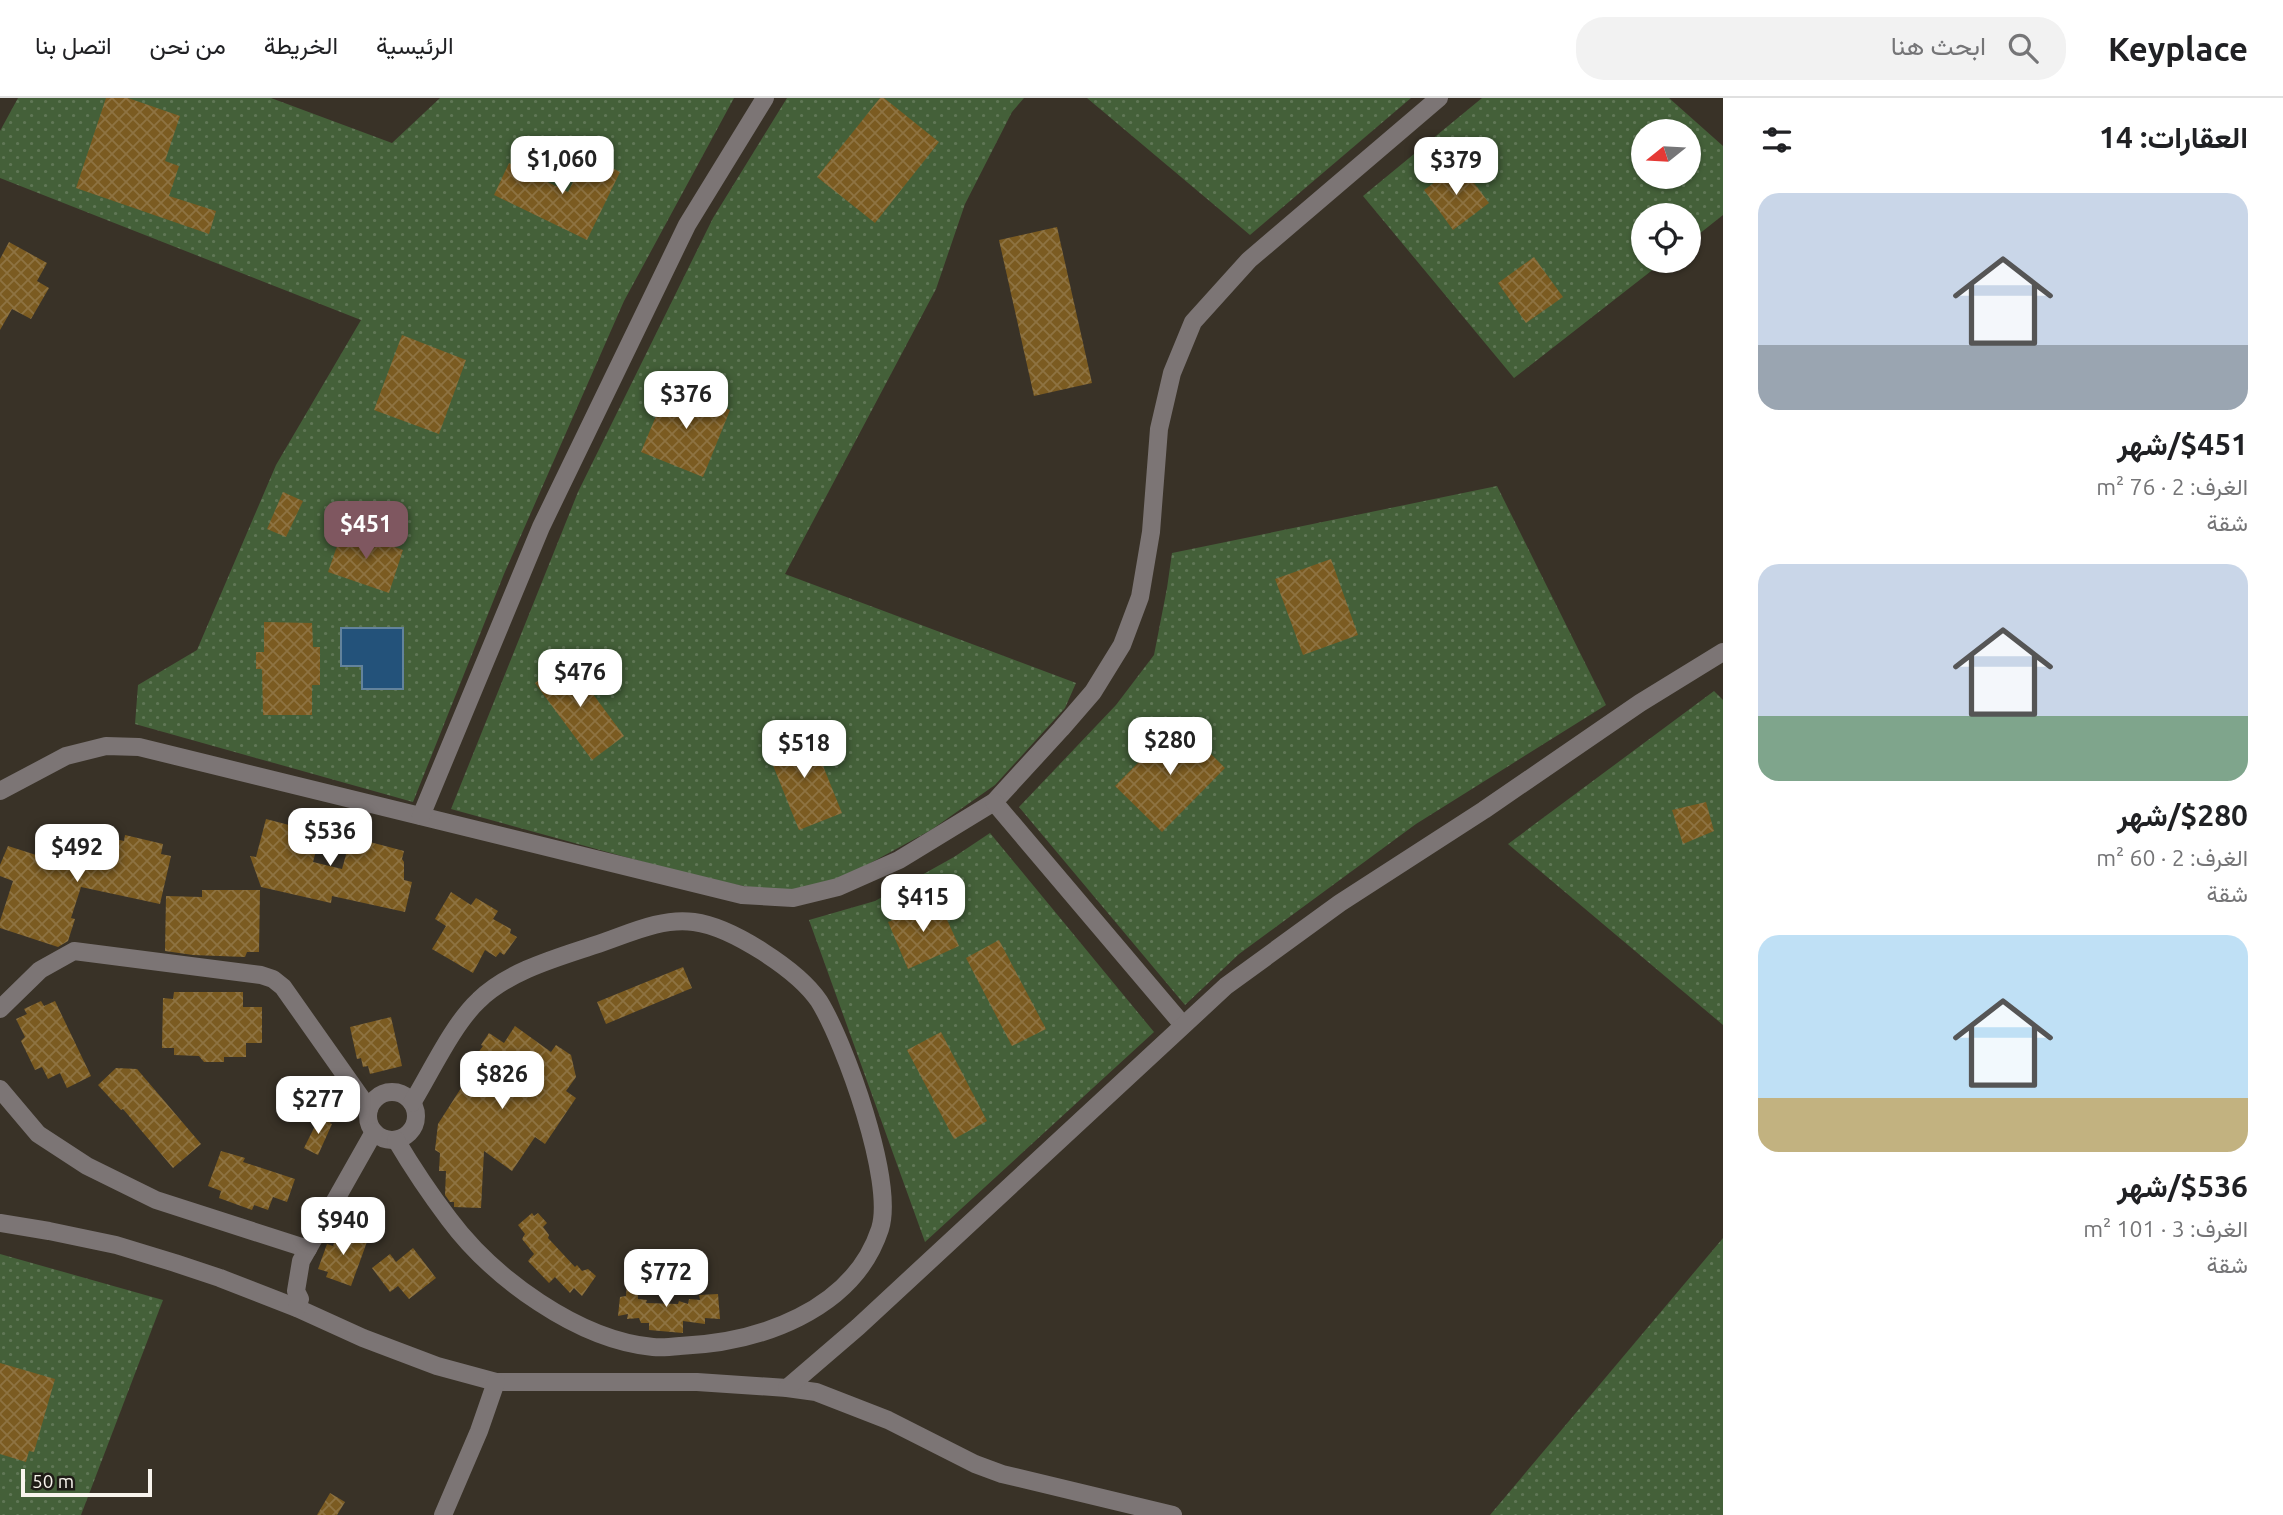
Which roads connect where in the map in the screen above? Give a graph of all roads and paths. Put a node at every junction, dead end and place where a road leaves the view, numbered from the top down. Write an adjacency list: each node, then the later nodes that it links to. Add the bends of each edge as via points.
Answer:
1 (765, 98): 6 (street, via 687,225 547,515)
2 (1439, 98): 5 (street, via 1249,260 1193,322 1172,373 1158,429 1151,532 1140,597 1122,645 1093,692)
3 (1721, 655): 8 (street, via 1640,703 1340,903 1226,986)
4 (0, 791): 6 (street, via 66,756 106,746 139,747)
5 (993, 802): 6 (street, via 899,860 838,887 793,898 729,892); 8 (street)
6 (421, 816)
7 (0, 1010): 11 (street, via 40,970 74,951 261,975 283,987)
8 (1183, 1024): 18 (street)
9 (0, 1089): 15 (street, via 38,1135 87,1166 156,1200)
10 (412, 1103): 11 (street, via 393,1092 378,1097); 13 (street, via 414,1126); 13 (street, via 459,1024 477,1001 496,987 530,969 663,923 705,924 753,946 791,972 818,1000 843,1051 867,1120 879,1171 881,1225 856,1274 831,1298 800,1317 737,1339 654,1347 578,1326 525,1293 451,1222)
11 (369, 1109): 12 (street)
12 (374, 1132): 13 (street); 15 (street)
13 (396, 1140)
14 (0, 1223): 16 (street, via 127,1249)
15 (308, 1249): 16 (street, via 301,1261)
16 (296, 1308): 17 (street, via 437,1366)
17 (496, 1382): 18 (street, via 697,1382); 19 (street)
18 (787, 1388): 20 (street, via 816,1392 861,1409 1002,1474)
19 (443, 1515)
20 (1173, 1515)

